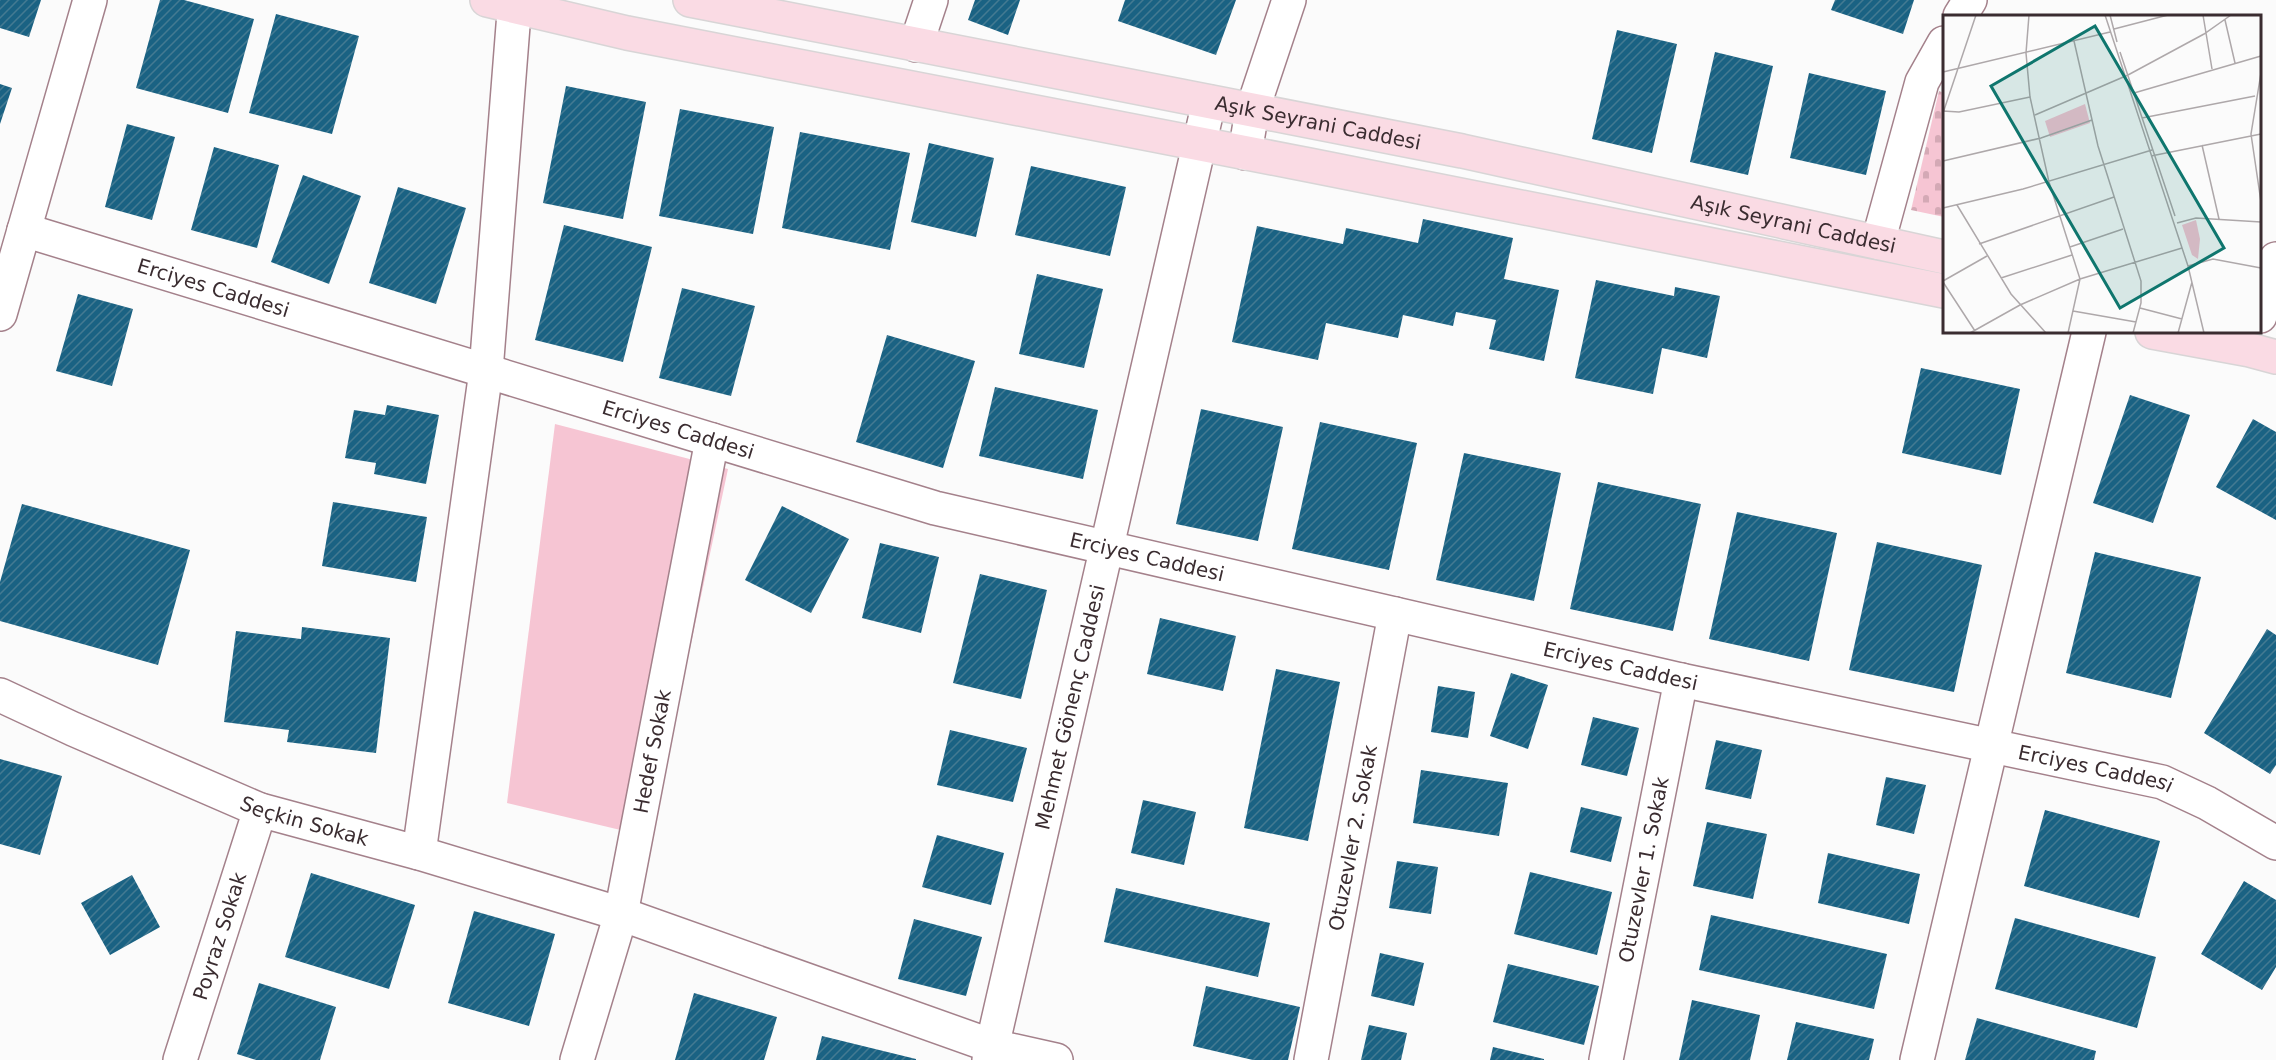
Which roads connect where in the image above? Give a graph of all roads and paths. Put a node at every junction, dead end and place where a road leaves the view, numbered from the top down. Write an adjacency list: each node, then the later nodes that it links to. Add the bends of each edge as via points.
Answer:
1 (90, 0): 14 (street)
2 (690, 0): 8 (main road, Aşık Seyrani Caddesi)
3 (931, 0): 8 (street)
4 (1288, 0): 11 (street)
5 (1970, 0): 7 (street)
6 (505, 2): 12 (main road, via 627,33); 25 (street)
7 (1961, 15)
8 (916, 45): 10 (main road, Aşık Seyrani Caddesi)
9 (1943, 45): 15 (street, via 1922,82)
10 (1209, 102): 11 (main road, Aşık Seyrani Caddesi); 12 (street, Mehmet Gönenç Caddesi)
11 (1252, 111): 13 (street); 15 (main road, Aşık Seyrani Caddesi)
12 (1200, 144): 13 (main road); 27 (street, Mehmet Gönenç Caddesi)
13 (1245, 153): 18 (main road)
14 (24, 230): 20 (street); 25 (street, Erciyes Caddesi)
15 (1878, 242): 16 (main road, Aşık Seyrani Caddesi)
16 (1943, 257)
17 (2276, 260): 19 (street)
18 (1943, 291)
19 (2261, 309)
20 (0, 314)
21 (2089, 333): 31 (street)
22 (2160, 333): 24 (main road)
23 (2206, 333): 24 (main road)
24 (2260, 346)
25 (486, 371): 26 (street, Erciyes Caddesi); 34 (street)
26 (712, 440): 27 (street, Erciyes Caddesi, via 936,508); 35 (street, Hedef Sokak)
27 (1107, 548): 28 (street, Erciyes Caddesi); 36 (street, Mehmet Gönenç Caddesi)
28 (1395, 614): 29 (street, Erciyes Caddesi); 40 (street, Otuzevler 2. Sokak)
29 (1681, 680): 31 (street, Erciyes Caddesi); 41 (street, Otuzevler 1. Sokak)
30 (0, 694): 32 (street, Seçkin Sokak)
31 (1990, 746): 33 (street, Erciyes Caddesi, via 2162,783 2216,808); 42 (street)
32 (260, 810): 34 (street, Seçkin Sokak); 37 (street, Poyraz Sokak)
33 (2276, 843)
34 (419, 853): 35 (street, Seçkin Sokak)
35 (621, 914): 36 (street, Seçkin Sokak); 38 (street, Hedef Sokak)
36 (991, 1053): 39 (street, Seçkin Sokak)
37 (180, 1060)
38 (577, 1060)
39 (1056, 1060)
40 (1311, 1060)
41 (1606, 1060)
42 (1917, 1060)

